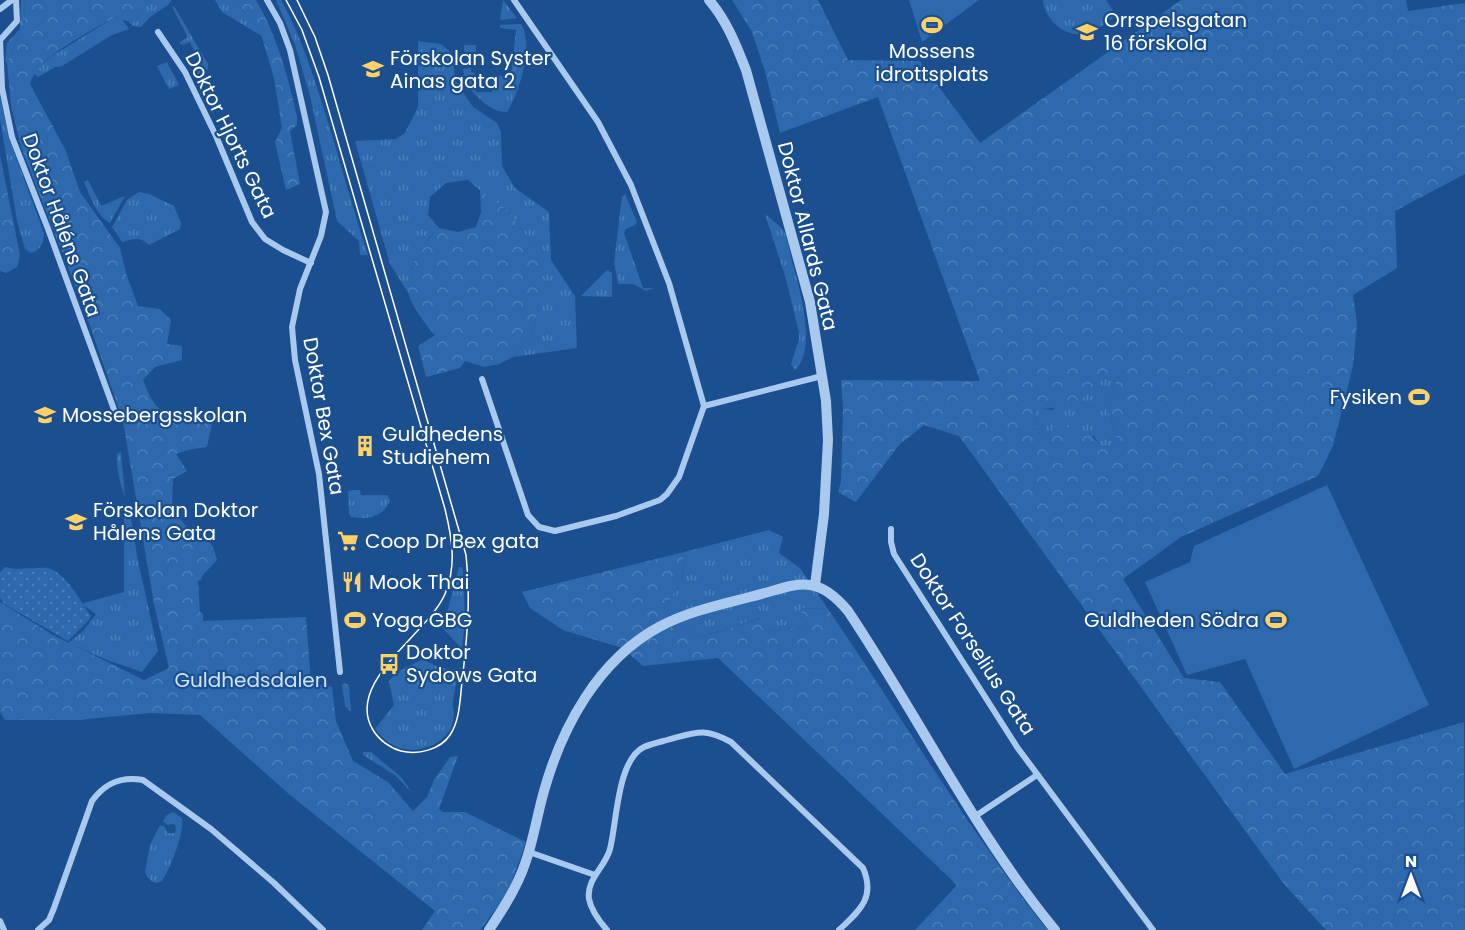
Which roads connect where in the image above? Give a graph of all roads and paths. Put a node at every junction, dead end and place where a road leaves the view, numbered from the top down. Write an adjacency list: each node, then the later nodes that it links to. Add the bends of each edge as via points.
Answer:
1 (14, 0): 5 (street, Doktor Håléns Gata); 7 (street, Doktor Håléns Gata, via 17,21)
2 (267, 0): 8 (street, Doktor Bex Gata, via 290,50 325,201 324,224)
3 (514, 0): 11 (street, via 598,122 631,185 669,282)
4 (709, 0): 9 (street, Doktor Allards Gata, via 731,33 746,70 810,302)
5 (0, 9)
6 (158, 32): 8 (street, Doktor Hjorts Gata, via 185,72 252,222 265,238)
7 (0, 40): 12 (street, Doktor Håléns Gata, via 2,88 12,137)
8 (311, 263): 15 (street, Doktor Bex Gata, via 300,289 292,327 293,347 319,474)
9 (822, 376): 11 (street); 14 (street, Doktor Allards Gata, via 828,440)
10 (482, 379): 11 (street, via 528,515 545,530 566,529 616,516 651,505 667,494 679,477)
11 (704, 406)
12 (116, 415)
13 (891, 529): 16 (street, Doktor Forselius Gata, via 894,554)
14 (815, 585): 17 (street, via 832,594 848,611); 18 (street, via 790,587 683,617 623,652 604,671 571,722 544,791)
15 (340, 672)
16 (1037, 775): 17 (street); 28 (street, Doktor Forselius Gata)
17 (973, 818): 27 (street)
18 (529, 852): 19 (street); 24 (street, via 516,886)
19 (595, 874): 25 (street, via 589,898); 26 (street, via 610,850 626,765 642,748 700,731 715,733 731,742 863,868 867,896 856,915)
20 (0, 921): 21 (street)
21 (4, 930)
22 (38, 930): 23 (street, via 49,920 92,801 107,784 133,778 143,780 211,829)
23 (323, 930)
24 (489, 930)
25 (607, 930)
26 (839, 930)
27 (1055, 930)
28 (1153, 930)

